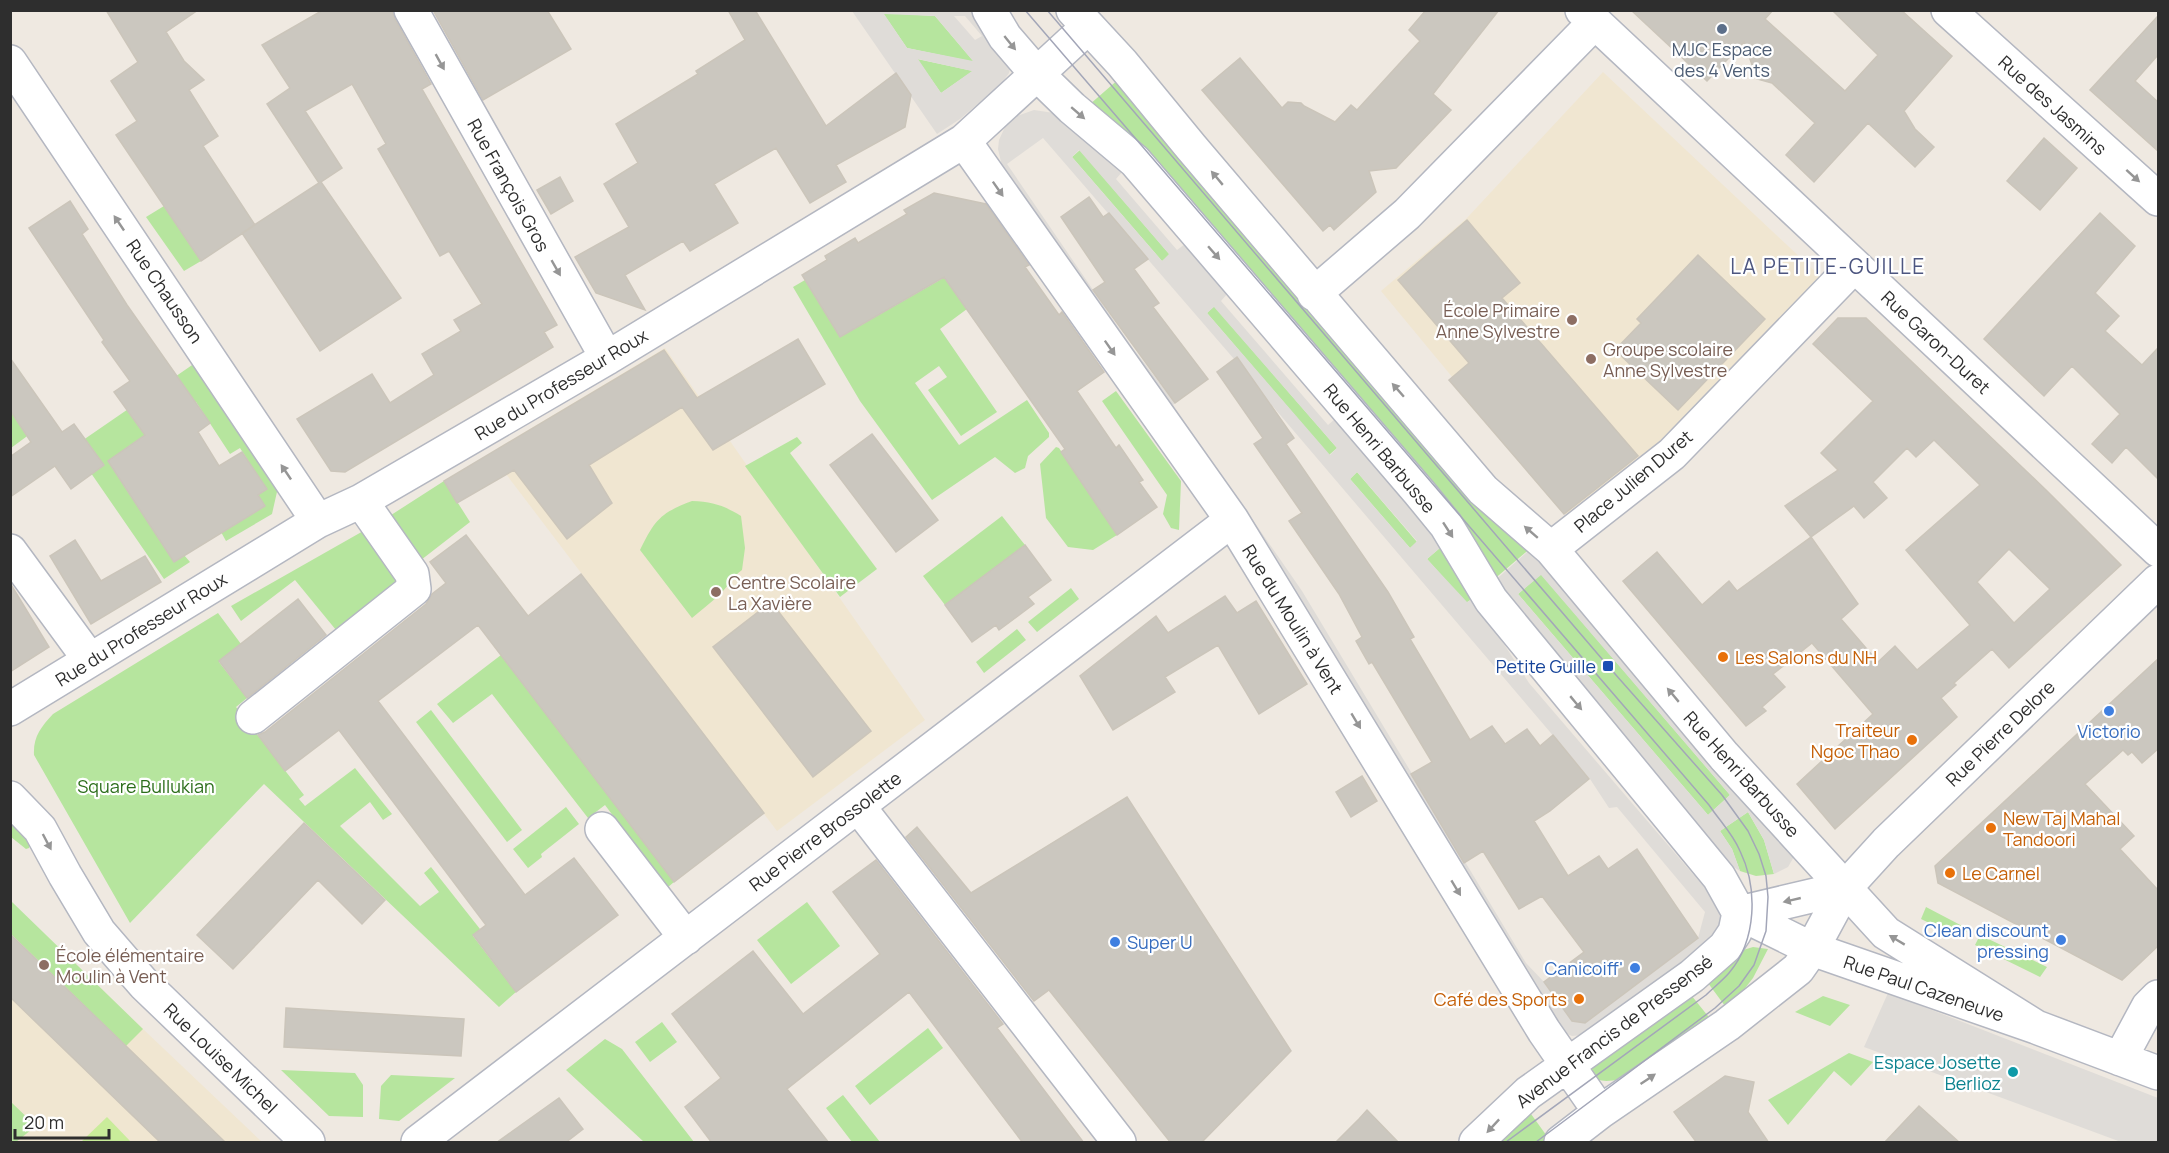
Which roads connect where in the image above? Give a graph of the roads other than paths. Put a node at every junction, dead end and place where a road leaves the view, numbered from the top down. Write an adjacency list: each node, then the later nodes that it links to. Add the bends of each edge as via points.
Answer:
1 (411, 10): 12 (street, Rue François Gros, one-way to 12)
2 (989, 10): 7 (street, Rue Henri Barbusse, one-way to 7, via 1005,37)
3 (1948, 10): 9 (street, Rue des Jasmins, one-way to 9)
4 (1588, 16): 10 (street, Rue Garon-Duret); 11 (street, via 1407,214)
5 (1080, 19): 7 (street, Rue du Professeur Roux); 11 (street, Rue Henri Barbusse, one-way to 5, via 1135,78)
6 (10, 62): 14 (street, Rue Chausson, one-way to 6)
7 (1036, 73): 8 (street, Rue du Professeur Roux); 27 (street, Rue Henri Barbusse, one-way to 27, via 1135,161 1419,492 1446,525 1491,600 1712,868)
8 (964, 141): 12 (street, Rue du Professeur Roux); 15 (street, Rue du Moulin à Vent, one-way to 15)
9 (2158, 199)
10 (1854, 266): 16 (street, Place Julien Duret, via 1672,454); 17 (street, Rue Garon-Duret)
11 (1314, 294): 26 (street, Rue Henri Barbusse, one-way to 11, via 1724,756 1551,549 1483,490)
12 (607, 358): 13 (street, Rue du Professeur Roux)
13 (361, 501): 14 (street, Rue du Professeur Roux); 22 (street, via 411,574 414,589)
14 (318, 520): 20 (street, Rue du Professeur Roux)
15 (1232, 520): 24 (street, Rue Pierre Brossolette); 33 (street, Rue du Moulin à Vent, one-way to 33)
16 (1561, 541)
17 (2158, 550)
18 (10, 551): 20 (street)
19 (2158, 581): 26 (street, Rue Pierre Delore, via 1886,843)
20 (90, 660): 21 (street, Rue du Professeur Roux)
21 (10, 709)
22 (253, 717)
23 (10, 798): 36 (street, Rue Louise Michel, one-way to 36, via 40,829 99,932 144,984)
24 (858, 806): 28 (street, Rue Pierre Brossolette); 38 (street)
25 (602, 829): 28 (street)
26 (1845, 888): 27 (street, one-way to 27); 29 (street, Rue Pierre Delore); 31 (street, Rue Paul Cazeneuve, one-way to 26, via 1886,933)
27 (1739, 913): 29 (street, Rue Paul Cazeneuve); 33 (street, Avenue Francis de Pressensé, via 1735,932 1725,947 1692,976)
28 (686, 938): 37 (street, Rue Pierre Brossolette)
29 (1812, 949): 31 (street, Rue Paul Cazeneuve); 35 (street, one-way to 29, via 1727,1025 1798,969)
30 (2158, 997): 32 (street, via 2148,1007)
31 (2036, 1027): 32 (street, Rue Paul Cazeneuve)
32 (2120, 1059): 34 (street, Rue Paul Cazeneuve)
33 (1566, 1065): 35 (street, Rue du Moulin à Vent); 39 (street, Avenue Francis de Pressensé, one-way to 39, via 1527,1093)
34 (2158, 1073)
35 (1600, 1112): 40 (street)
36 (308, 1143)
37 (418, 1143)
38 (1119, 1143)
39 (1476, 1143)
40 (1561, 1143)

